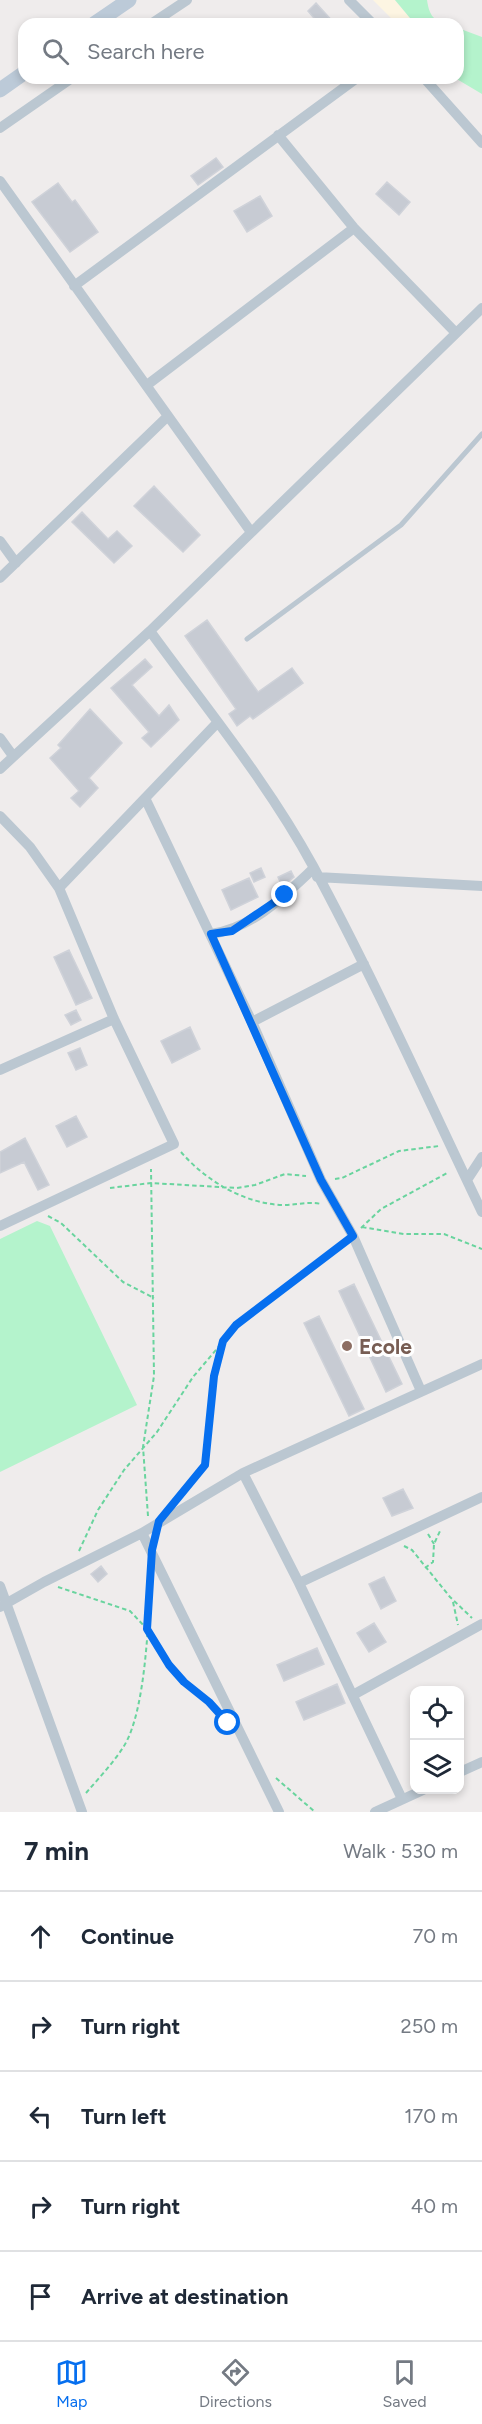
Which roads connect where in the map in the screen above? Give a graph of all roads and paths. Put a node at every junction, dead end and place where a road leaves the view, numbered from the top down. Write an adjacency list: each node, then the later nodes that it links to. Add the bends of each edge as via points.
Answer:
1 (115, 0): 5 (street)
2 (129, 0): 6 (street)
3 (187, 0): 7 (street)
4 (350, 0): 8 (street)
5 (90, 18)
6 (103, 18)
7 (160, 18)
8 (367, 18)
9 (18, 67): 11 (street)
10 (18, 77): 15 (street)
11 (0, 80)
12 (63, 84): 16 (street)
13 (349, 84): 17 (street)
14 (429, 84): 18 (street)
15 (0, 90)
16 (0, 128)
17 (278, 135): 20 (street); 21 (street)
18 (482, 143)
19 (0, 181): 21 (street)
20 (354, 228): 23 (street); 24 (street)
21 (74, 286): 24 (street)
22 (482, 308): 23 (street)
23 (456, 333): 27 (street)
24 (147, 385): 25 (street)
25 (168, 416): 27 (street); 29 (street)
26 (482, 434): 32 (lane, via 401,525)
27 (251, 532): 31 (street)
28 (0, 541): 29 (street)
29 (16, 563): 30 (street)
30 (0, 578)
31 (150, 632): 33 (street); 35 (street)
32 (247, 639)
33 (217, 723): 37 (street); 39 (street, via 273,800)
34 (0, 738): 35 (street)
35 (13, 756): 36 (street)
36 (0, 769)
37 (145, 798): 41 (street); 42 (street)
38 (0, 816): 41 (street, via 30,847)
39 (315, 872): 40 (street); 42 (street, via 246,923 232,931); 43 (street)
40 (482, 886)
41 (59, 888): 44 (street)
42 (211, 934): 45 (street)
43 (364, 964): 45 (street); 48 (street)
44 (114, 1019): 46 (street); 47 (street)
45 (252, 1022): 52 (street)
46 (0, 1070)
47 (174, 1144): 49 (street); 55 (path, via 195,1168)
48 (451, 1145): 51 (street); 52 (path, via 399,1151 342,1178)
49 (151, 1157): 54 (path); 57 (street)
50 (482, 1157): 53 (street)
51 (460, 1167): 53 (street); 61 (path, via 391,1203)
52 (321, 1180): 55 (path, via 285,1174 255,1185); 59 (street)
53 (466, 1180): 58 (street)
54 (151, 1184): 55 (path); 56 (path); 64 (path)
55 (223, 1187): 59 (path, via 262,1203 310,1202 328,1206)
56 (109, 1188)
57 (34, 1211): 60 (street); 64 (path, via 61,1223 123,1282)
58 (482, 1212)
59 (345, 1219): 61 (path); 62 (street)
60 (0, 1226)
61 (363, 1227): 62 (path); 63 (path, via 404,1234 444,1234)
62 (353, 1236): 65 (path, via 236,1325); 67 (street)
63 (482, 1249)
64 (154, 1298): 68 (path, via 154,1376)
65 (223, 1341): 68 (path); 71 (path, via 214,1376 205,1465)
66 (482, 1364): 67 (street)
67 (421, 1391): 69 (street)
68 (143, 1447): 73 (path); 76 (path, via 98,1510)
69 (243, 1473): 73 (street); 79 (street)
70 (482, 1497): 74 (street)
71 (178, 1499)
72 (442, 1525): 75 (path, via 434,1544 433,1562)
73 (145, 1530): 76 (street); 94 (street)
74 (391, 1540): 75 (path, via 412,1550); 79 (street)
75 (426, 1568): 81 (path)
76 (70, 1569): 78 (street)
77 (151, 1573): 84 (path)
78 (44, 1582): 82 (street); 84 (path, via 130,1611)
79 (299, 1583): 86 (street)
80 (0, 1586): 82 (street)
81 (452, 1599): 83 (path, via 464,1613); 85 (path)
82 (3, 1606): 93 (street)
83 (482, 1624): 85 (street)
84 (147, 1629): 87 (path, via 176,1674); 93 (path, via 146,1656 129,1735)
85 (458, 1637): 86 (street)
86 (353, 1695): 92 (street)
87 (215, 1709)
88 (482, 1762): 89 (street)
89 (464, 1770)
90 (275, 1777): 95 (path)
91 (414, 1794): 92 (street)
92 (402, 1799): 96 (street)
93 (80, 1807)
94 (279, 1812)
95 (315, 1812)
96 (375, 1812)

